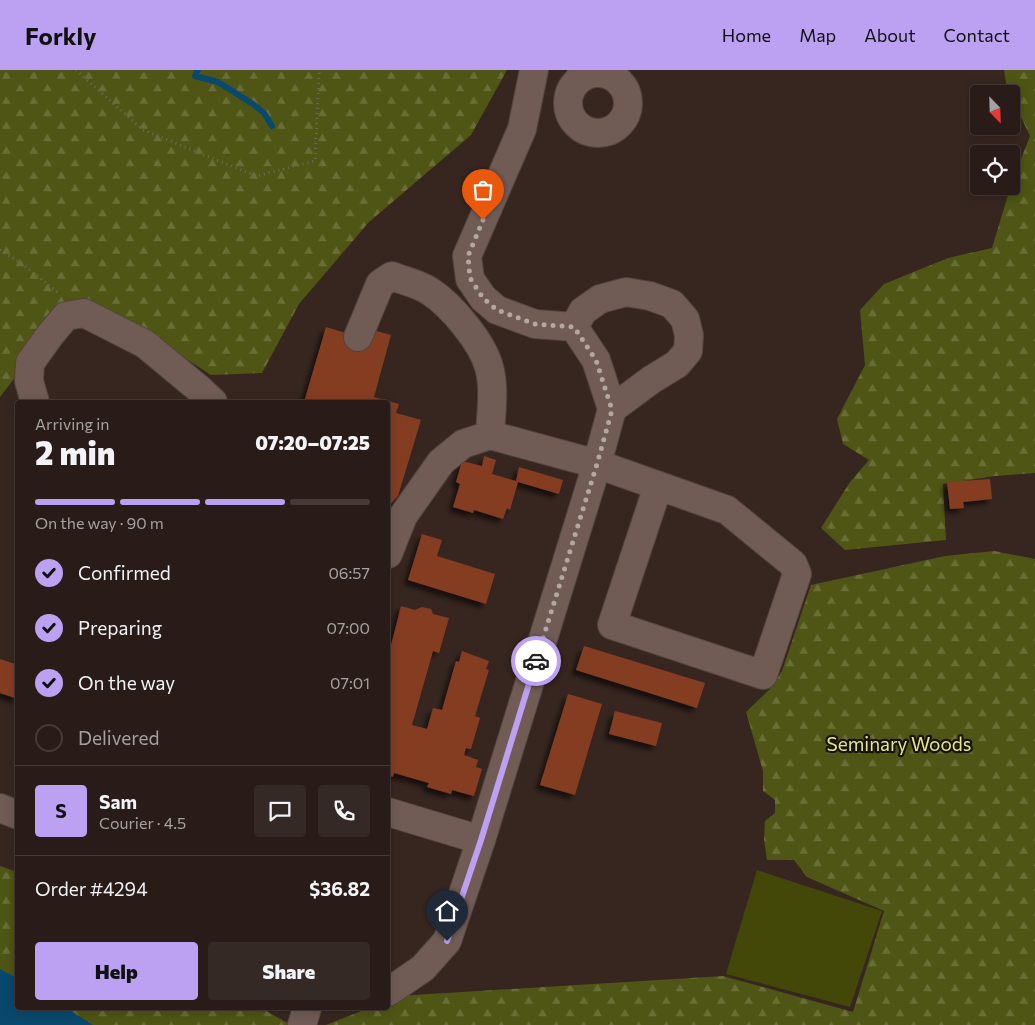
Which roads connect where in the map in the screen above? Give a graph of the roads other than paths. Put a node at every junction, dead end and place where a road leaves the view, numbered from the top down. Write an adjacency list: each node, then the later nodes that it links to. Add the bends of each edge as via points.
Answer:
1 (534, 70): 4 (lane, via 522,129 468,256 470,278 483,298 497,310 535,324)
2 (544, 70): 3 (lane)
3 (570, 89)
4 (574, 327): 8 (lane, via 596,360); 8 (lane, via 583,311 600,299 626,292 672,304 685,319 688,351 677,364)
5 (358, 337): 9 (lane, via 380,284 392,276 430,291 459,317 490,368)
6 (34, 400): 7 (lane, via 29,380 30,363 66,316 84,312 145,344)
7 (211, 400)
8 (612, 410): 10 (lane)
9 (490, 435): 10 (lane); 12 (lane, via 463,444 441,462 403,516)
10 (597, 464): 11 (lane); 14 (lane)
11 (658, 486): 11 (lane, via 727,510 794,564 797,574 763,674 612,625)
12 (390, 549)
13 (390, 813): 14 (lane)
14 (481, 840): 15 (lane, via 447,941 423,968)
15 (390, 991)
16 (306, 1010): 17 (lane)
17 (302, 1025)

